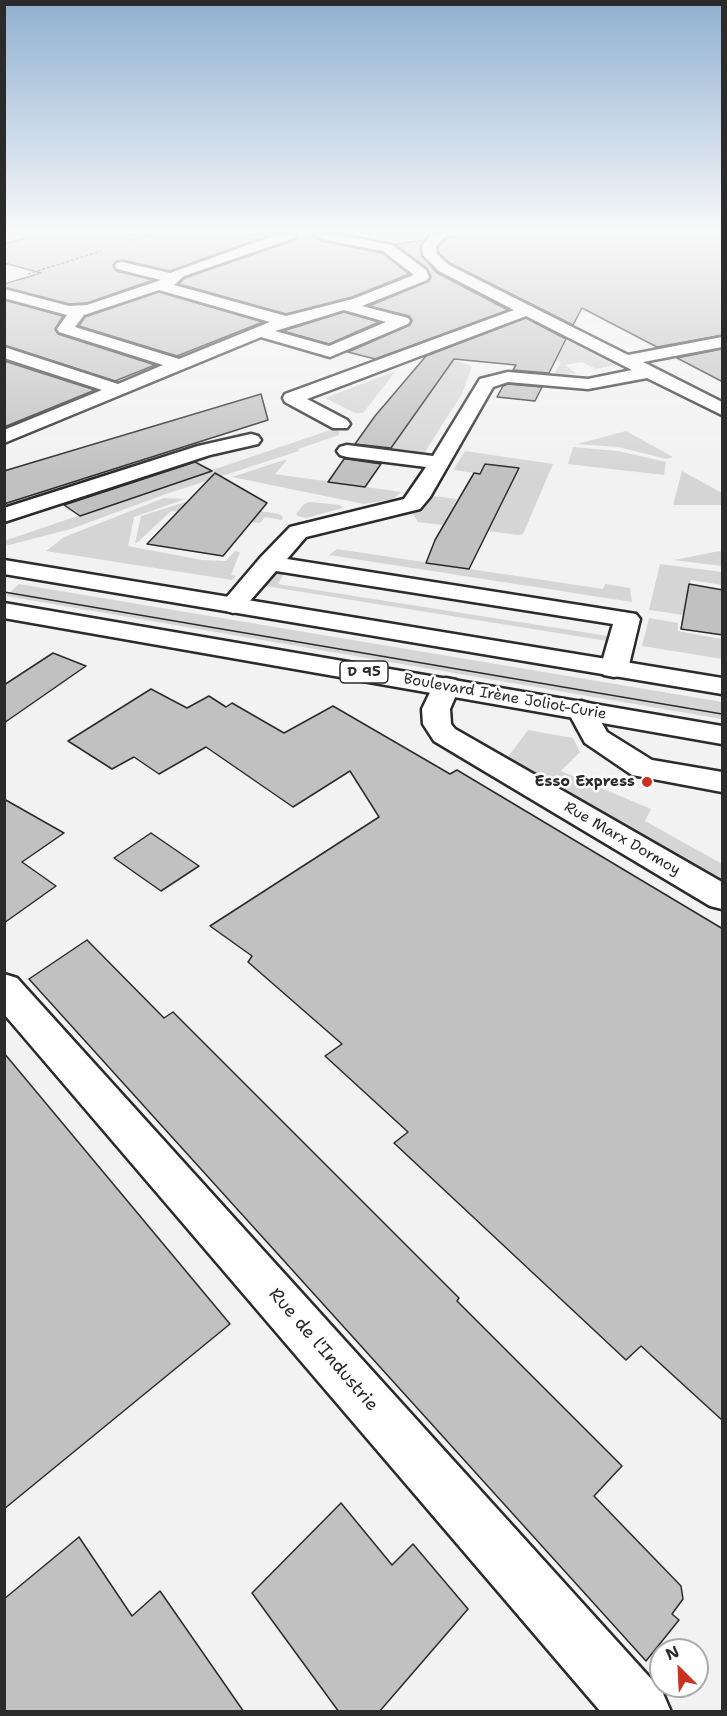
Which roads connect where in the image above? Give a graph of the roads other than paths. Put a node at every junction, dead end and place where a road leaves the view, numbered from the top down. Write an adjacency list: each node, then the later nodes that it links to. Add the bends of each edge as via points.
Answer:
1 (75, 315): 13 (street, via 58,331)
2 (268, 315): 7 (street)
3 (307, 315): 7 (street)
4 (380, 315): 8 (street, via 402,321 330,352)
5 (514, 315): 17 (street, via 292,398)
6 (538, 315): 12 (street)
7 (286, 321): 8 (street)
8 (261, 332): 13 (street)
9 (723, 342): 12 (street)
10 (23, 343): 11 (street)
11 (4, 350): 15 (street)
12 (627, 360): 14 (street)
13 (180, 365): 15 (street)
14 (649, 372): 16 (street); 21 (street, via 588,384 508,377 486,383)
15 (119, 390): 18 (street)
16 (723, 409)
17 (340, 424)
18 (4, 437)
19 (251, 440): 22 (street, via 205,450)
20 (347, 451): 21 (street)
21 (439, 463): 23 (street, via 412,504 298,532)
22 (4, 515)
23 (268, 563): 25 (street); 27 (street, via 627,619)
24 (4, 567): 25 (street)
25 (233, 605): 27 (street)
26 (4, 610): 28 (street, Boulevard Irène Joliot-Curie / D 95)
27 (614, 669): 29 (street)
28 (446, 686): 30 (street, Boulevard Irène Joliot-Curie / D 95); 33 (street, Rue Marx Dormoy, via 436,709 436,724 444,735)
29 (723, 686)
30 (581, 710): 31 (street, Boulevard Irène Joliot-Curie / D 95); 32 (street, via 595,737 643,768)
31 (723, 735)
32 (723, 782)
33 (723, 897)
34 (4, 988): 35 (street, Rue de l'Industrie)
35 (641, 1712)

